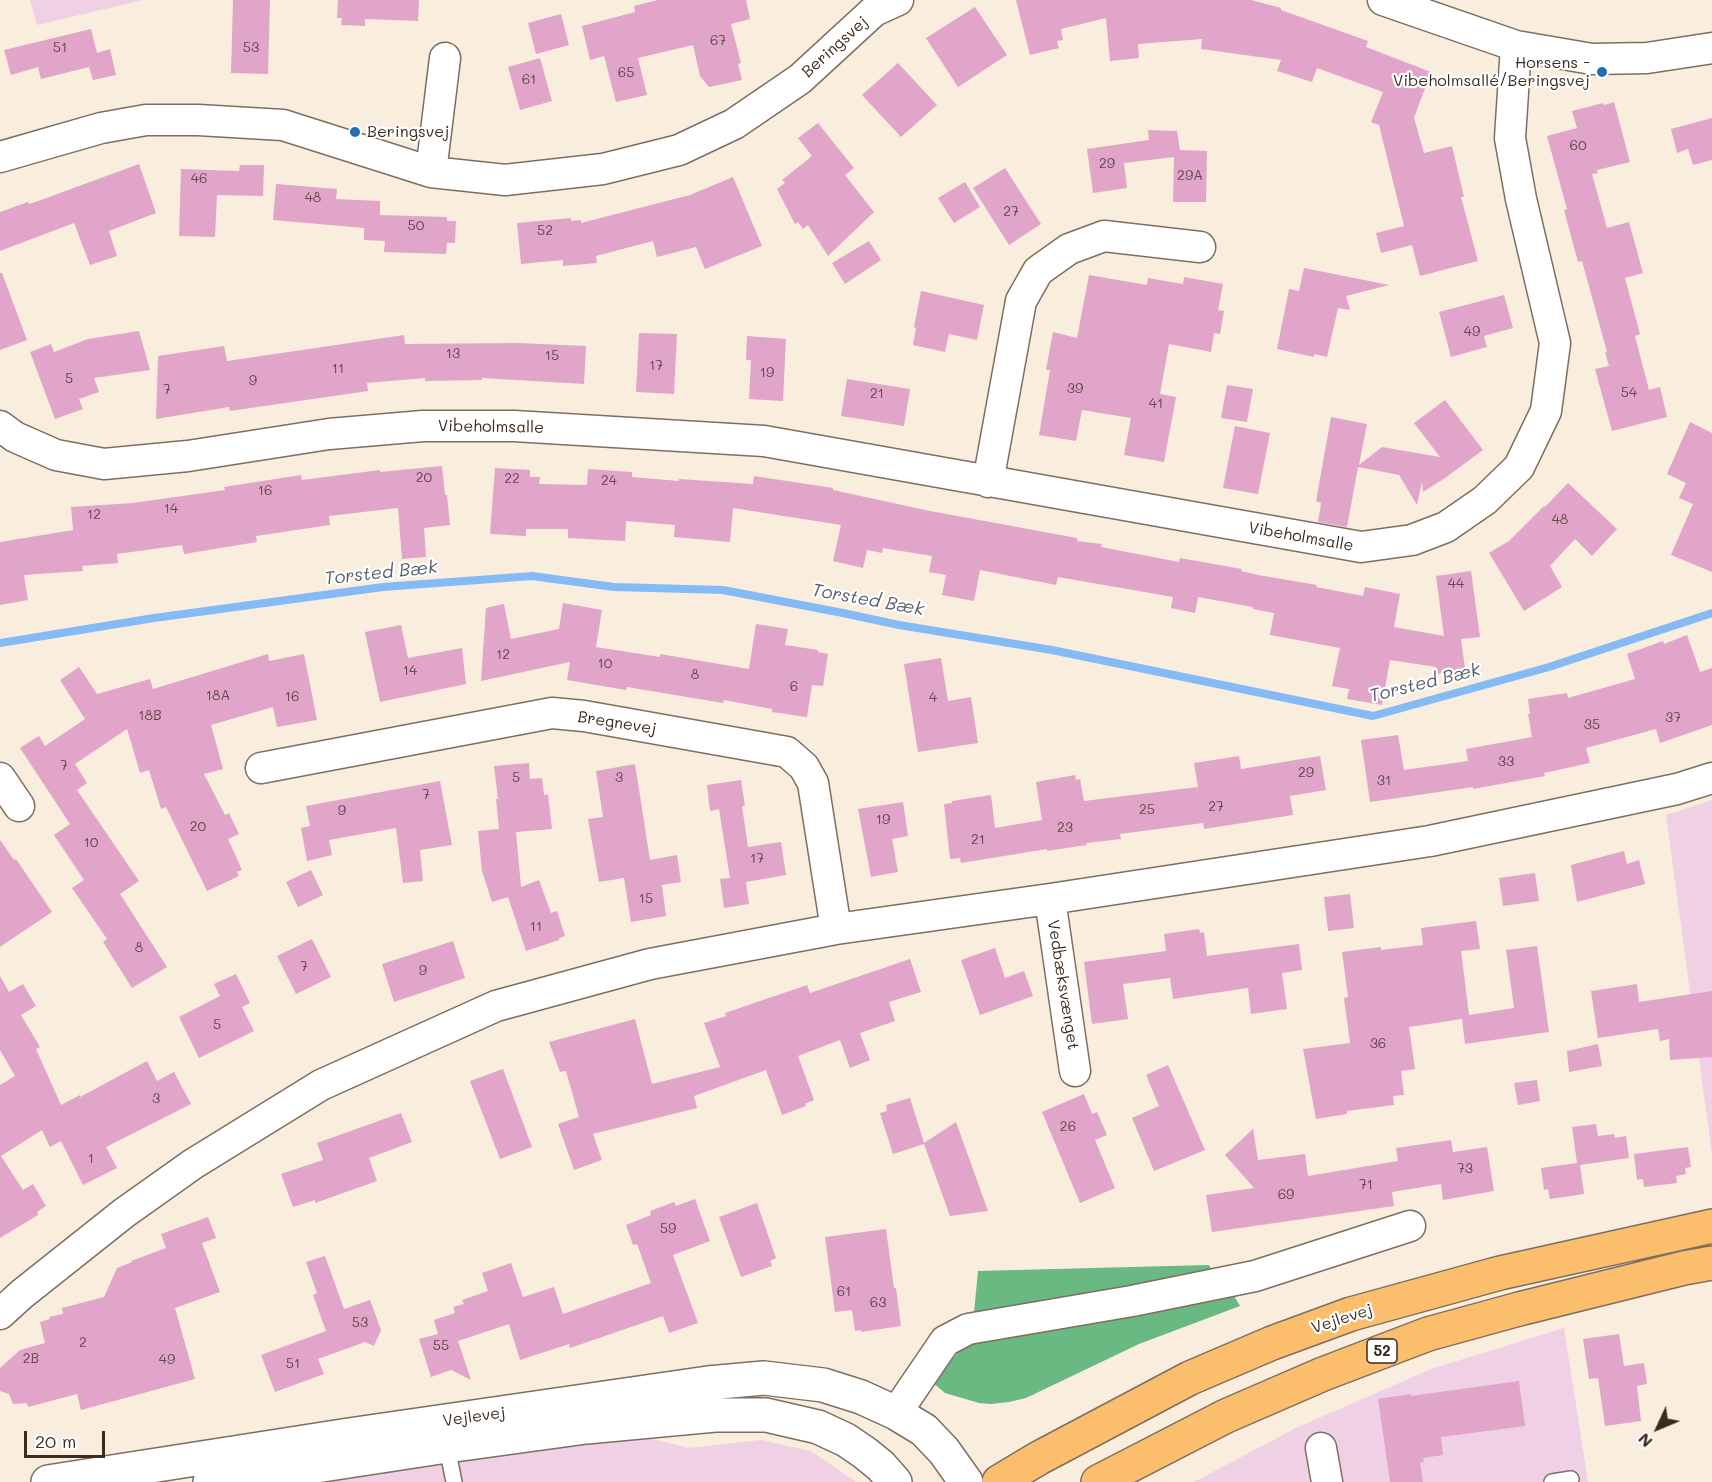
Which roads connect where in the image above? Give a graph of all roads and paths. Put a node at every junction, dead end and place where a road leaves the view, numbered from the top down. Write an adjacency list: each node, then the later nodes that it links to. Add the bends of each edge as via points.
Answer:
1 (898, 0): 7 (street, Beringsvej, via 874,11 800,79 734,124 679,150 603,169 505,180)
2 (1383, 0): 3 (street)
3 (1516, 46): 4 (street, via 1592,59 1647,58); 10 (street, Vibeholmsalle, via 1510,138 1555,343 1546,411 1519,467 1485,500 1446,527 1412,540 1361,548)
4 (1712, 48)
5 (445, 58): 7 (street)
6 (0, 157): 7 (street, Beringsvej, via 101,128 146,120 198,120 283,125)
7 (431, 172)
8 (1200, 247): 10 (street, via 1104,236 1069,249 1038,271 1021,301)
9 (0, 426): 10 (street, Vibeholmsalle, via 56,455 104,464 188,456 329,434 423,426 514,426 764,441)
10 (988, 482)
11 (261, 768): 16 (street, Bregnevej, via 552,713 787,752 804,767 813,783)
12 (0, 778): 14 (street)
13 (1712, 778): 15 (street, via 1677,789 1430,841)
14 (19, 806)
15 (1050, 899): 16 (street); 17 (street, Vedbæksvænget)
16 (836, 929): 21 (street, via 650,964 496,1006 321,1085 193,1164)
17 (1076, 1071)
18 (1410, 1226): 22 (street, via 1255,1276 968,1329 945,1341)
19 (1712, 1226): 31 (main road, Vejlevej, via 1500,1273 1351,1314 1191,1378)
20 (1712, 1263): 32 (main road, 52, via 1428,1334 1226,1416)
21 (0, 1314)
22 (896, 1413): 23 (street, Vejlevej, via 823,1384 764,1378 708,1383); 30 (street, Vejlevej, via 924,1430)
23 (444, 1434): 26 (street, Vejlevej); 27 (street, Vejlevej); 28 (lane); 29 (street, Vejlevej, via 715,1415 766,1415 818,1427 846,1440 866,1453)
24 (1321, 1448): 33 (street)
25 (1571, 1479): 34 (lane)
26 (48, 1482)
27 (210, 1482)
28 (454, 1482)
29 (895, 1482)
30 (966, 1482)
31 (999, 1482)
32 (1098, 1482)
33 (1327, 1482)
34 (1552, 1482)

